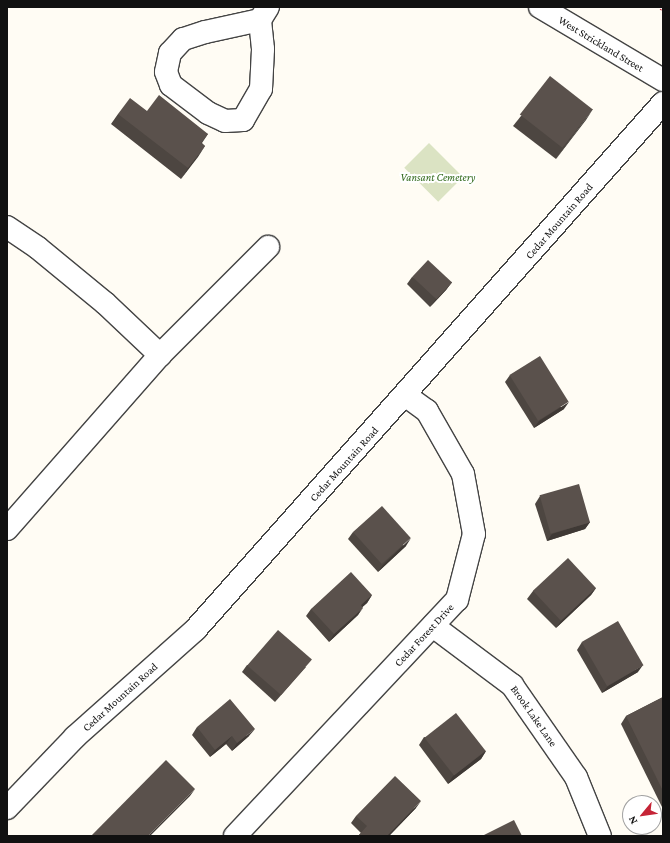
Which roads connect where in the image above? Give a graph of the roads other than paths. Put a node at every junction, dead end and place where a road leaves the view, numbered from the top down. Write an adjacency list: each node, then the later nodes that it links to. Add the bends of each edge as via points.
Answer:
1 (540, 7): 3 (street, West Strickland Street)
2 (264, 14): 2 (street, via 183,39 170,53 166,72 172,85 208,113 225,121 243,120 261,89)
3 (663, 80)
4 (663, 103): 8 (street, Cedar Mountain Road)
5 (7, 227): 7 (street, via 38,248 105,303)
6 (268, 247): 7 (street)
7 (160, 355): 9 (street)
8 (406, 395): 10 (street, Cedar Forest Drive, via 427,411 463,474 474,534 457,600); 11 (street, Cedar Mountain Road, via 195,630 75,737)
9 (7, 529)
10 (432, 626): 12 (street, Cedar Forest Drive); 13 (street, Brook Lake Lane, via 512,684 576,777)
11 (7, 808)
12 (235, 836)
13 (600, 836)

